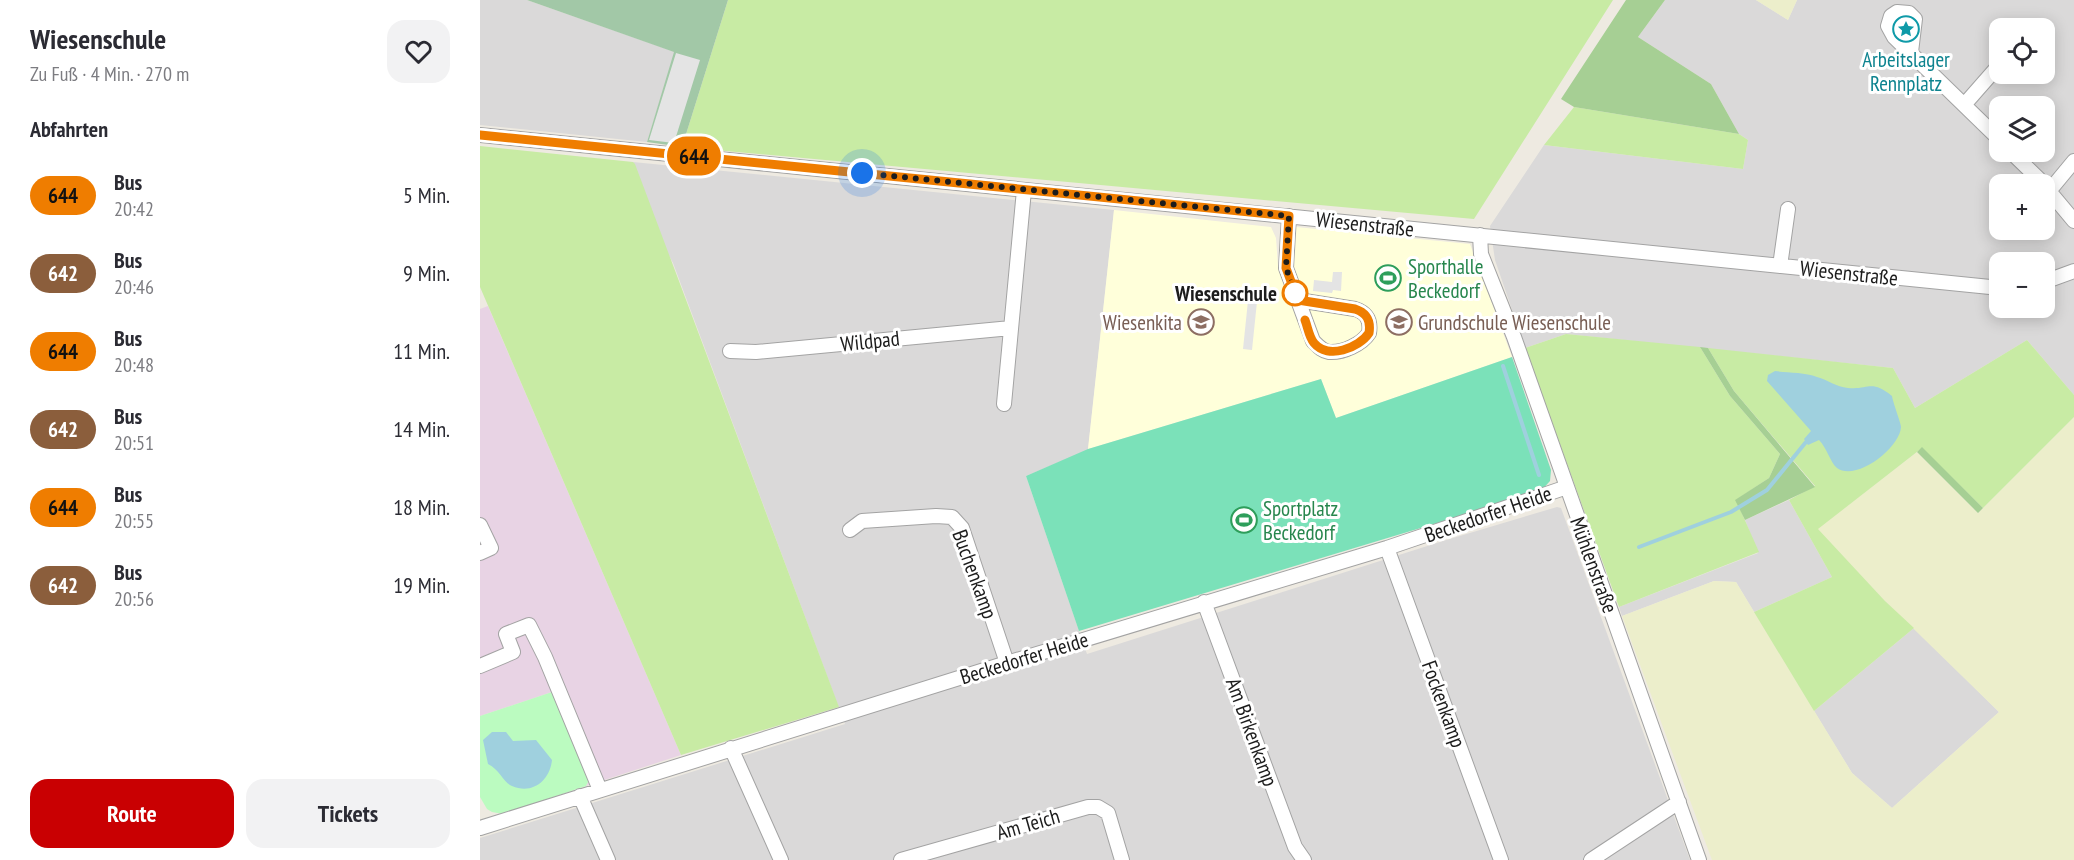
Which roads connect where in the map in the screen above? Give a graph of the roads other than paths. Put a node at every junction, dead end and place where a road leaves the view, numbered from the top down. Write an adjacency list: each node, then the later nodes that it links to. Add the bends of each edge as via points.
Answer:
1 (1911, 52): 3 (street)
2 (1989, 77): 3 (street)
3 (1964, 105): 4 (street)
4 (1989, 129)
5 (480, 135): 10 (street, Wiesenstraße)
6 (2074, 161): 9 (street)
7 (2021, 162): 8 (street)
8 (2033, 174)
9 (2055, 179)
10 (1024, 190): 13 (street, Wiesenstraße); 21 (street)
11 (2055, 198): 14 (street)
12 (1788, 209): 16 (street)
13 (1289, 216): 15 (street, Wiesenstraße); 20 (street, via 1286,268)
14 (2074, 220)
15 (1480, 236): 16 (street, Wiesenstraße); 24 (street, Mühlenstraße, via 1481,254)
16 (1780, 266): 19 (street, Wiesenstraße)
17 (2074, 271): 18 (street)
18 (2055, 278)
19 (1989, 287)
20 (1298, 300): 20 (street, via 1312,341 1321,349 1340,351 1359,343 1369,333 1369,319 1364,312)
21 (1011, 328): 22 (street, Wildpad, via 756,352); 23 (street)
22 (730, 351)
23 (1004, 404)
24 (1567, 487): 27 (street, Beckedorfer Heide); 35 (street, Mühlenstraße)
25 (480, 525): 28 (street, via 491,548)
26 (850, 530): 30 (street, Buchenkamp, via 862,521 952,518 962,528)
27 (1387, 548): 29 (street, Beckedorfer Heide); 42 (street, Fockenkamp)
28 (480, 553)
29 (1204, 602): 30 (street, Beckedorfer Heide); 41 (street, Am Birkenkamp, via 1295,847)
30 (1007, 663): 32 (street, Beckedorfer Heide)
31 (480, 666): 33 (street, via 513,652 506,634 529,625)
32 (731, 748): 33 (street, Beckedorfer Heide); 38 (street)
33 (600, 790): 34 (street, Beckedorfer Heide)
34 (580, 796): 36 (street, Beckedorfer Heide); 37 (street)
35 (1679, 802): 43 (street); 44 (street, Mühlenstraße)
36 (480, 828)
37 (608, 860)
38 (781, 860)
39 (901, 860): 40 (street, Am Teich, via 1098,807 1108,813)
40 (1122, 860)
41 (1304, 860)
42 (1501, 860)
43 (1591, 860)
44 (1699, 860)

